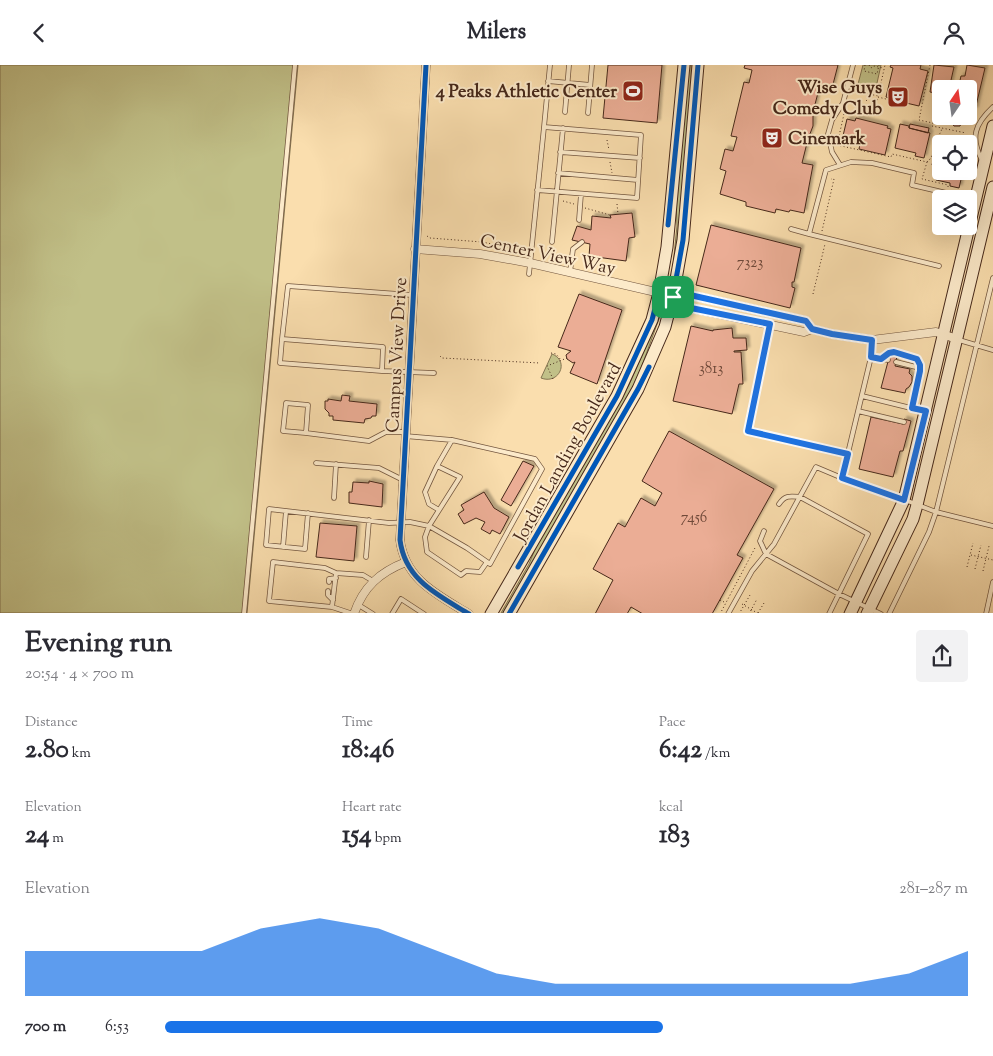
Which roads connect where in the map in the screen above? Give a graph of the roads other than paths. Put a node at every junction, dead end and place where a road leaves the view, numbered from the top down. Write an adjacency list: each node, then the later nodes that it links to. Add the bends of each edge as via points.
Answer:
1 (295, 65): 108 (lane)
2 (426, 65): 38 (street, Campus View Drive)
3 (550, 65): 9 (lane)
4 (570, 65): 10 (lane)
5 (592, 65): 11 (lane)
6 (684, 65): 44 (main road, Jordan Landing Boulevard, via 667,247)
7 (698, 65): 46 (main road, Jordan Landing Boulevard, via 683,240)
8 (853, 65): 21 (lane, via 842,103 828,134 832,152)
9 (548, 81): 10 (lane); 16 (lane)
10 (568, 83): 11 (lane); 13 (lane)
11 (590, 85): 14 (lane)
12 (993, 107): 20 (lane, via 978,124 975,133 976,149)
13 (565, 112)
14 (588, 113)
15 (993, 125): 20 (main road)
16 (544, 127): 17 (lane); 25 (lane)
17 (563, 128): 18 (lane); 19 (lane, via 641,135)
18 (560, 152): 19 (lane); 22 (lane)
19 (640, 158): 23 (lane)
20 (984, 164): 27 (main road)
21 (840, 165): 26 (lane, via 872,163 914,173 912,185); 34 (lane, via 824,175)
22 (558, 173): 23 (lane); 28 (lane)
23 (638, 180): 29 (lane, via 637,198)
24 (993, 187): 31 (main road)
25 (537, 190): 28 (lane); 39 (lane)
26 (934, 190)
27 (976, 190)
28 (557, 192): 29 (lane); 36 (lane)
29 (581, 193): 32 (lane)
30 (977, 204): 31 (lane)
31 (991, 209): 51 (main road)
32 (580, 220)
33 (791, 229): 34 (lane)
34 (809, 234): 40 (lane)
35 (965, 235): 49 (main road)
36 (552, 242)
37 (582, 242): 41 (lane, via 573,249)
38 (415, 249): 39 (street, Center View Way, via 480,254); 45 (street, Campus View Drive)
39 (530, 263): 41 (street, Center View Way); 42 (lane)
40 (939, 266)
41 (570, 272): 44 (street, Center View Way)
42 (529, 274)
43 (993, 278): 53 (lane)
44 (659, 293): 46 (street, Center View Way); 114 (main road, Jordan Landing Boulevard, via 652,320 618,396)
45 (413, 295): 50 (lane, via 288,286); 61 (street, Campus View Drive)
46 (673, 297): 47 (street, Center View Way, via 686,307); 48 (street, Center View Way, via 690,295 799,319 806,321); 115 (main road, Jordan Landing Boulevard, via 665,327 638,389)
47 (770, 324): 48 (street, Center View Way, via 804,332); 71 (lane, via 748,431)
48 (812, 329): 52 (street, Center View Way)
49 (944, 334): 51 (street, Center View Way); 52 (street, Center View Way, via 931,332); 66 (main road)
50 (282, 339): 59 (lane, via 383,347); 59 (lane, via 280,363)
51 (957, 339): 53 (lane); 81 (main road)
52 (872, 340): 55 (lane)
53 (977, 346): 54 (lane); 84 (lane)
54 (993, 350)
55 (871, 357): 56 (lane); 63 (lane)
56 (881, 359): 57 (lane); 60 (lane, via 889,353 915,357)
57 (888, 360)
58 (896, 362): 60 (lane)
59 (382, 371): 61 (lane)
60 (920, 371): 64 (lane)
61 (408, 373): 62 (lane); 69 (street, Campus View Drive)
62 (434, 373)
63 (862, 396): 64 (lane); 65 (lane)
64 (912, 408): 66 (lane)
65 (858, 411): 67 (lane); 71 (lane)
66 (926, 411): 79 (main road)
67 (904, 422)
68 (306, 433): 68 (lane, via 283,431 286,403 308,405); 69 (lane, via 369,441 386,432)
69 (405, 434): 70 (lane); 76 (street, Campus View Drive)
70 (452, 441): 74 (lane); 95 (lane, via 535,459 542,469)
71 (848, 454): 75 (lane)
72 (316, 463): 73 (lane)
73 (336, 464): 76 (lane, via 379,468); 78 (lane)
74 (438, 466): 82 (lane, via 425,492 429,504); 82 (lane, via 460,477)
75 (842, 478): 77 (lane, via 816,467); 79 (lane)
76 (402, 480): 87 (street, Campus View Drive)
77 (800, 497): 80 (lane, via 788,495); 92 (lane); 102 (lane, via 868,534)
78 (334, 499)
79 (904, 500): 81 (lane); 104 (main road)
80 (779, 504)
81 (917, 505): 84 (lane); 107 (main road)
82 (439, 510): 88 (lane)
83 (286, 511): 85 (lane); 91 (lane); 91 (lane, via 269,509 266,545)
84 (936, 512): 89 (lane); 120 (lane)
85 (308, 513): 86 (lane); 91 (lane, via 305,549)
86 (369, 520): 87 (lane); 93 (lane)
87 (400, 522): 88 (lane); 94 (street, Campus View Drive, via 401,546)
88 (429, 526): 95 (lane); 95 (lane, via 425,537 427,552 461,575 466,571 480,573)
89 (993, 526)
90 (764, 531): 92 (lane, via 760,541)
91 (283, 547)
92 (766, 554): 102 (lane); 116 (lane, via 752,571)
93 (366, 557)
94 (406, 562): 98 (street); 113 (street, Campus View Drive, via 425,586)
95 (488, 563)
96 (336, 573): 97 (lane); 98 (lane, via 364,575); 106 (lane, via 325,568 273,563 269,601)
97 (336, 579): 99 (lane, via 329,579); 103 (lane)
98 (373, 581): 105 (street)
99 (329, 582)
100 (993, 582): 121 (lane)
101 (328, 591): 103 (lane)
102 (839, 594): 104 (lane); 117 (lane)
103 (333, 600): 106 (lane)
104 (856, 601): 107 (lane); 118 (main road)
105 (357, 604): 109 (street); 110 (lane)
106 (332, 607): 109 (lane)
107 (868, 611): 119 (lane)
108 (244, 613)
109 (354, 613)
110 (373, 613)
111 (392, 613): 112 (lane, via 401,599)
112 (424, 613)
113 (469, 613)
114 (491, 613)
115 (508, 613)
116 (728, 613)
117 (829, 613)
118 (850, 613)
119 (880, 613)
120 (889, 613)
121 (986, 613)

